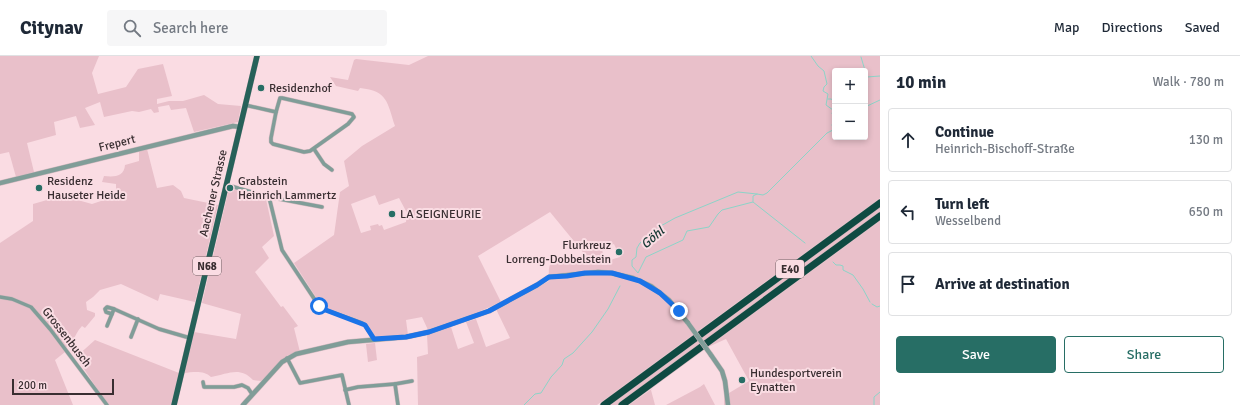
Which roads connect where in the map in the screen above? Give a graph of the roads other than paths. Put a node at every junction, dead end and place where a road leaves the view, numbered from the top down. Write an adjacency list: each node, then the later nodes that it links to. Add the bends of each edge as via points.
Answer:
1 (257, 56): 2 (main road, Aachener Strasse / N68)
2 (245, 105): 3 (street); 4 (main road, Aachener Strasse / N68)
3 (276, 112): 5 (street, via 271,138 273,144 304,152); 5 (street, via 282,98 354,116 348,124)
4 (240, 127): 7 (street, Frepert, via 233,126); 8 (main road, Aachener Strasse / N68)
5 (314, 149): 6 (street, via 324,164)
6 (332, 170)
7 (0, 183)
8 (227, 185): 9 (street); 19 (main road, Aachener Strasse / N68)
9 (269, 197): 11 (street); 20 (street, via 282,250 319,306 365,325)
10 (880, 203): 32 (highway, E40)
11 (322, 207)
12 (880, 216): 33 (highway, E40)
13 (0, 297): 27 (street, Grossenbusch, via 31,307)
14 (114, 309): 15 (street); 15 (street, via 105,309); 16 (street)
15 (112, 314): 17 (street)
16 (138, 319): 18 (street); 19 (street, via 159,329)
17 (107, 326)
18 (130, 337)
19 (190, 338): 28 (main road, Aachener Strasse / N68)
20 (374, 339): 21 (street, via 348,342); 34 (street, bridge, via 406,337 429,332 489,311 549,277 612,273 651,286 669,300 722,371)
21 (287, 358): 25 (street, via 300,383 342,375); 26 (street)
22 (412, 381): 24 (street)
23 (203, 382): 26 (street, via 204,387 245,385)
24 (395, 384): 25 (street); 31 (street)
25 (345, 390): 30 (street)
26 (252, 394): 29 (street)
27 (107, 405)
28 (174, 405)
29 (243, 405)
30 (349, 405)
31 (398, 405)
32 (604, 405)
33 (622, 405)
34 (728, 405)

